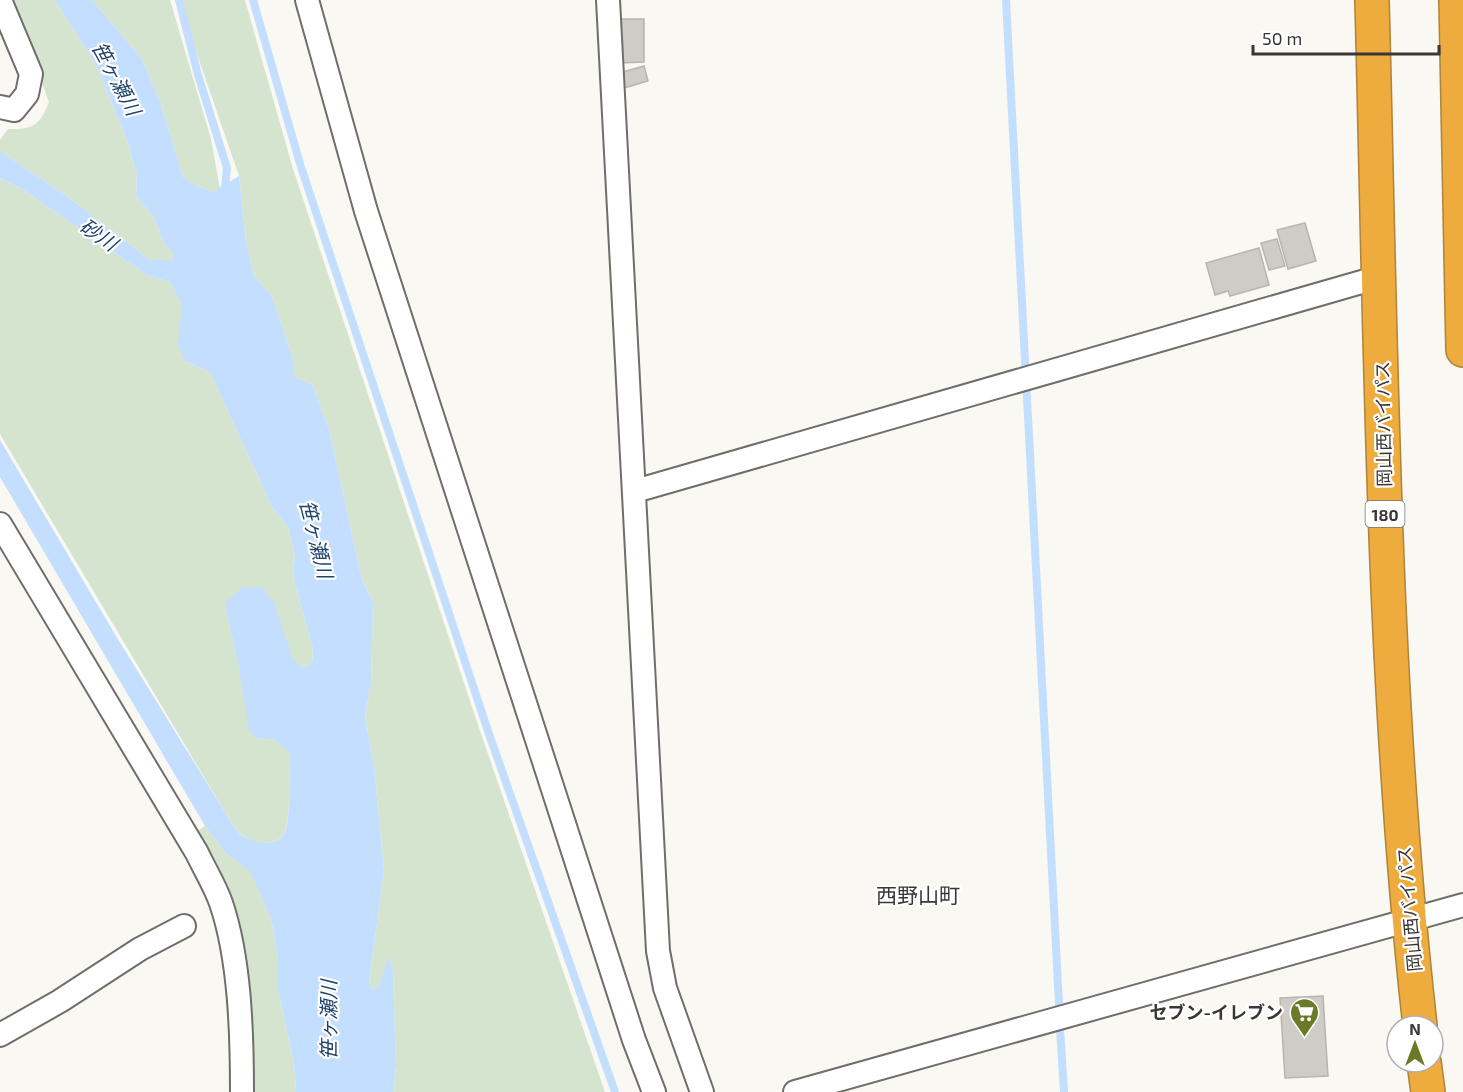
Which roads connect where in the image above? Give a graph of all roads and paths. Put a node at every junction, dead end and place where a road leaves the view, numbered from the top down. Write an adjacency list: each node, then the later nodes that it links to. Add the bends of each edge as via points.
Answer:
1 (0, 0): 6 (street, via 31,74 27,94 14,110)
2 (307, 0): 19 (street, via 370,223)
3 (608, 0): 10 (street)
4 (1372, 0): 8 (highway, 岡山西バイパス / 180)
5 (1456, 0): 7 (highway)
6 (0, 107)
7 (1462, 253): 9 (highway)
8 (1379, 277): 10 (street); 13 (highway, 岡山西バイパス / 180, via 1387,580)
9 (1463, 350)
10 (635, 491): 20 (street, via 658,951 665,988)
11 (0, 524): 18 (street, via 197,853 220,902 236,974)
12 (1463, 904): 13 (street)
13 (1410, 919): 15 (highway, 岡山西バイパス / 180); 21 (street)
14 (184, 926): 16 (street)
15 (1419, 1014)
16 (0, 1035)
17 (1426, 1074): 22 (highway)
18 (242, 1092)
19 (654, 1092)
20 (702, 1092)
21 (795, 1092)
22 (1428, 1092)

